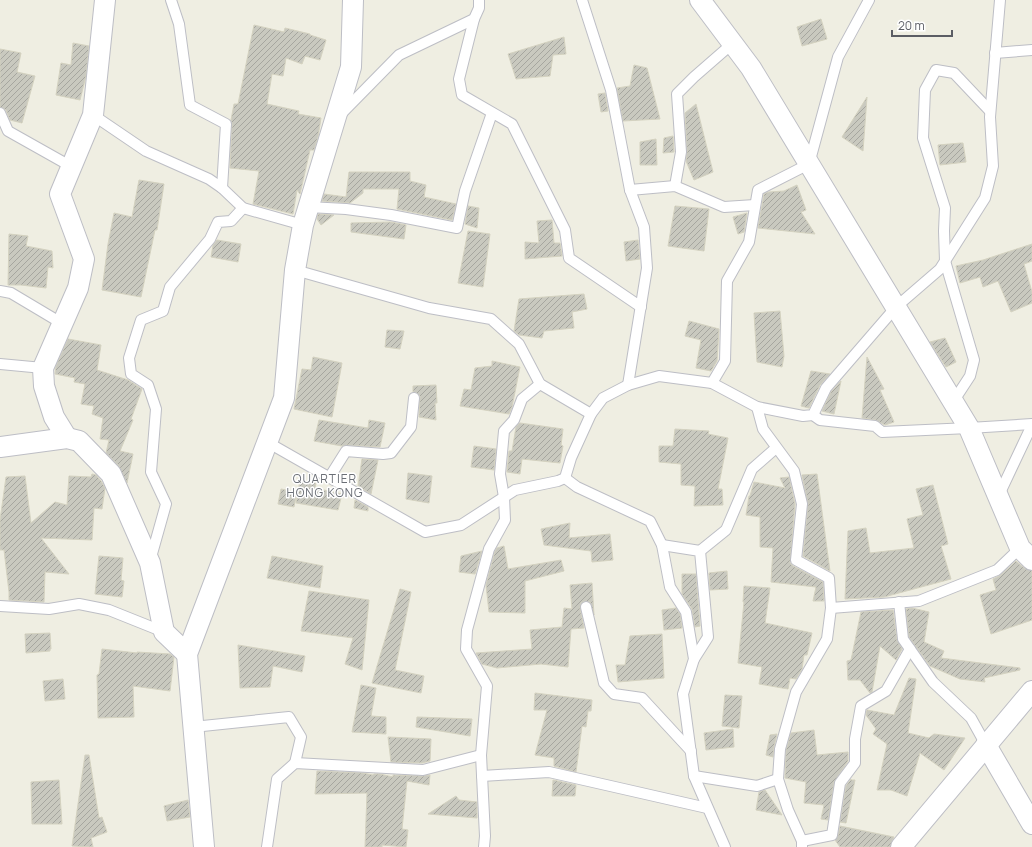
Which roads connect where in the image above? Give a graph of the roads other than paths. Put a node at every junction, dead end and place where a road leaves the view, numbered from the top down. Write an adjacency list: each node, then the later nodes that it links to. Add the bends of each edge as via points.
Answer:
1 (105, 0): 16 (street)
2 (171, 0): 21 (lane, via 179,24 190,105 226,124)
3 (354, 0): 17 (street, via 351,67)
4 (479, 0): 9 (lane, via 479,8)
5 (582, 0): 22 (lane, via 611,90)
6 (700, 0): 10 (street)
7 (869, 0): 18 (lane, via 838,57)
8 (1000, 0): 12 (lane)
9 (474, 19): 14 (lane, via 459,79 462,95); 17 (lane, via 399,55)
10 (733, 44): 18 (street, via 751,68); 20 (lane, via 677,94 681,152)
11 (1032, 50): 12 (lane)
12 (995, 53): 13 (lane)
13 (990, 111): 26 (lane, via 993,166 985,198); 26 (lane, via 954,73 936,70 925,90 923,138 946,208)
14 (492, 112): 25 (lane, via 465,191 457,228 346,209); 29 (lane, via 512,124 565,230 569,258)
15 (0, 113): 19 (lane, via 8,132)
16 (93, 115): 19 (street); 21 (lane, via 146,151)
17 (334, 121): 25 (street)
18 (809, 164): 23 (lane, via 758,190); 30 (street)
19 (72, 167): 31 (street, via 60,194 84,259 78,288)
20 (675, 186): 22 (lane); 23 (lane, via 724,208)
21 (222, 188): 24 (lane)
22 (630, 190): 29 (lane, via 644,227 647,268)
23 (755, 205): 34 (lane, via 749,242 727,280 725,362)
24 (243, 208): 25 (lane); 55 (lane, via 231,221 218,222 210,239 170,287 163,311 140,320 129,358 131,374 148,385 156,409 152,472 166,504)
25 (306, 216): 27 (street)
26 (945, 261): 30 (lane, via 940,269); 38 (lane, via 974,360 970,376)
27 (295, 270): 35 (lane, via 429,308 491,319 519,344); 45 (street, via 284,398)
28 (0, 290): 31 (lane, via 11,293)
29 (641, 307): 36 (lane)
30 (896, 307): 38 (street); 41 (lane, via 826,388)
31 (63, 324): 33 (street)
32 (0, 364): 33 (lane)
33 (43, 368): 44 (street, via 44,386 54,417)
34 (712, 383): 36 (lane, via 659,376); 39 (lane)
35 (540, 384): 40 (lane); 50 (lane, via 522,399 514,420 504,430 500,474)
36 (628, 385): 40 (lane, via 603,398)
37 (414, 398): 48 (lane, via 411,427 391,453 346,451)
38 (953, 402): 43 (street)
39 (757, 407): 41 (lane, via 803,416); 47 (lane, via 763,429)
40 (591, 414): 49 (lane, via 570,458)
41 (813, 415): 43 (lane, via 820,420 875,426 882,432)
42 (1032, 424): 43 (lane); 51 (lane)
43 (969, 428): 51 (street)
44 (67, 438): 46 (street); 55 (street, via 79,440 111,474)
45 (267, 442): 48 (lane); 62 (street)
46 (0, 447)
47 (776, 448): 53 (lane, via 752,469 726,530); 59 (lane, via 794,471 802,504 796,560 829,578)
48 (329, 478): 50 (lane, via 425,532 460,525)
49 (565, 478): 50 (lane, via 515,490); 52 (lane, via 577,487 650,521)
50 (504, 497): 68 (lane, via 505,520 489,548 467,630 466,649 487,686)
51 (998, 497): 54 (street)
52 (662, 546): 53 (lane); 63 (lane, via 670,587 686,612)
53 (700, 551): 63 (lane, via 708,637)
54 (1026, 554): 56 (lane, via 996,570 919,601)
55 (150, 563): 60 (street)
56 (899, 602): 59 (lane); 61 (lane, via 903,639)
57 (0, 606): 60 (lane, via 49,610 79,604 109,610)
58 (586, 606): 67 (lane, via 604,683 614,694 642,698)
59 (831, 608): 72 (lane, via 827,639 796,692 780,750)
60 (164, 632): 62 (street)
61 (910, 649): 66 (lane, via 933,682 971,718); 75 (lane, via 886,690 861,706 855,740 855,763 840,783 832,835)
62 (187, 654): 65 (street)
63 (694, 659): 67 (lane, via 683,694)
64 (1032, 691): 66 (street)
65 (193, 727): 69 (lane, via 289,717 301,736); 76 (street)
66 (986, 745): 74 (street); 80 (street)
67 (691, 750): 71 (lane)
68 (481, 755): 69 (lane, via 423,770); 70 (lane)
69 (296, 763): 77 (lane, via 277,779)
70 (482, 776): 73 (lane, via 549,772); 78 (lane)
71 (694, 776): 72 (lane, via 757,786); 73 (lane)
72 (778, 779): 75 (lane)
73 (707, 808): 79 (lane)
74 (1032, 824)
75 (802, 844)
76 (204, 847)
77 (267, 847)
78 (484, 847)
79 (725, 847)
80 (901, 847)

